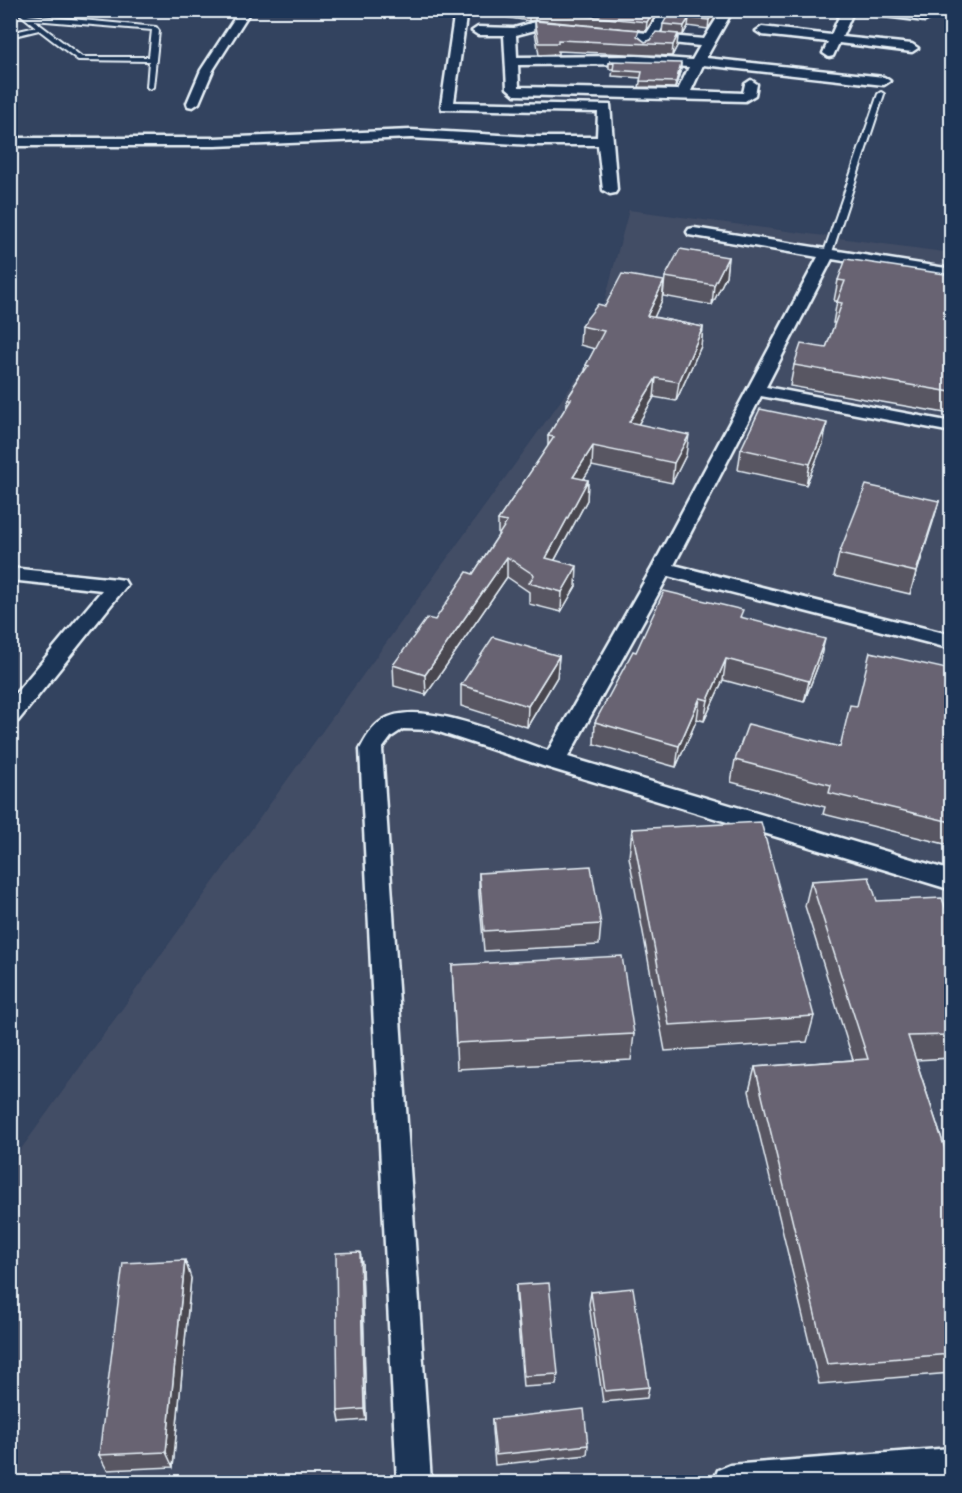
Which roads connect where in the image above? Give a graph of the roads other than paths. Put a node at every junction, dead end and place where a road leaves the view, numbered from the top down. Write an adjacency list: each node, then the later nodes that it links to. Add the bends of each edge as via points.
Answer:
1 (18, 10): 10 (lane)
2 (246, 10): 32 (street, via 207,70)
3 (461, 10): 33 (street, via 447,106 605,108)
4 (668, 10): 18 (street)
5 (728, 10): 21 (street)
6 (848, 10): 19 (street)
7 (859, 10): 16 (street)
8 (548, 16): 11 (street)
9 (770, 16): 15 (street)
10 (26, 17): 12 (lane); 23 (lane, via 154,27)
11 (536, 26): 14 (street); 18 (street)
12 (40, 28): 17 (lane); 23 (lane, via 80,59)
13 (478, 31): 14 (street)
14 (511, 31): 25 (street)
15 (762, 31): 19 (street); 20 (street)
16 (918, 34): 19 (street)
17 (10, 35)
18 (650, 37): 21 (street); 24 (street)
19 (835, 40): 22 (street)
20 (754, 43)
21 (707, 44): 26 (street)
22 (829, 53)
23 (152, 59): 29 (lane)
24 (637, 60): 25 (street); 26 (street)
25 (512, 61): 31 (street, via 515,91)
26 (696, 62): 27 (street); 31 (street)
27 (884, 81)
28 (751, 84): 31 (street, via 745,97)
29 (150, 87)
30 (881, 94): 37 (lane)
31 (679, 98)
32 (193, 103)
33 (604, 141): 34 (street, via 389,134 215,142); 35 (street)
34 (10, 142)
35 (610, 190)
36 (694, 232): 37 (street)
37 (827, 255): 38 (street); 39 (street)
38 (951, 274)
39 (754, 390): 40 (street); 41 (street)
40 (951, 427)
41 (662, 568): 43 (street); 45 (street)
42 (10, 574): 44 (street, via 117,585)
43 (951, 642)
44 (10, 716)
45 (554, 761): 46 (street); 48 (street, via 414,718 380,732 370,749)
46 (951, 881)
47 (951, 1465): 49 (street)
48 (414, 1482)
49 (730, 1482)

